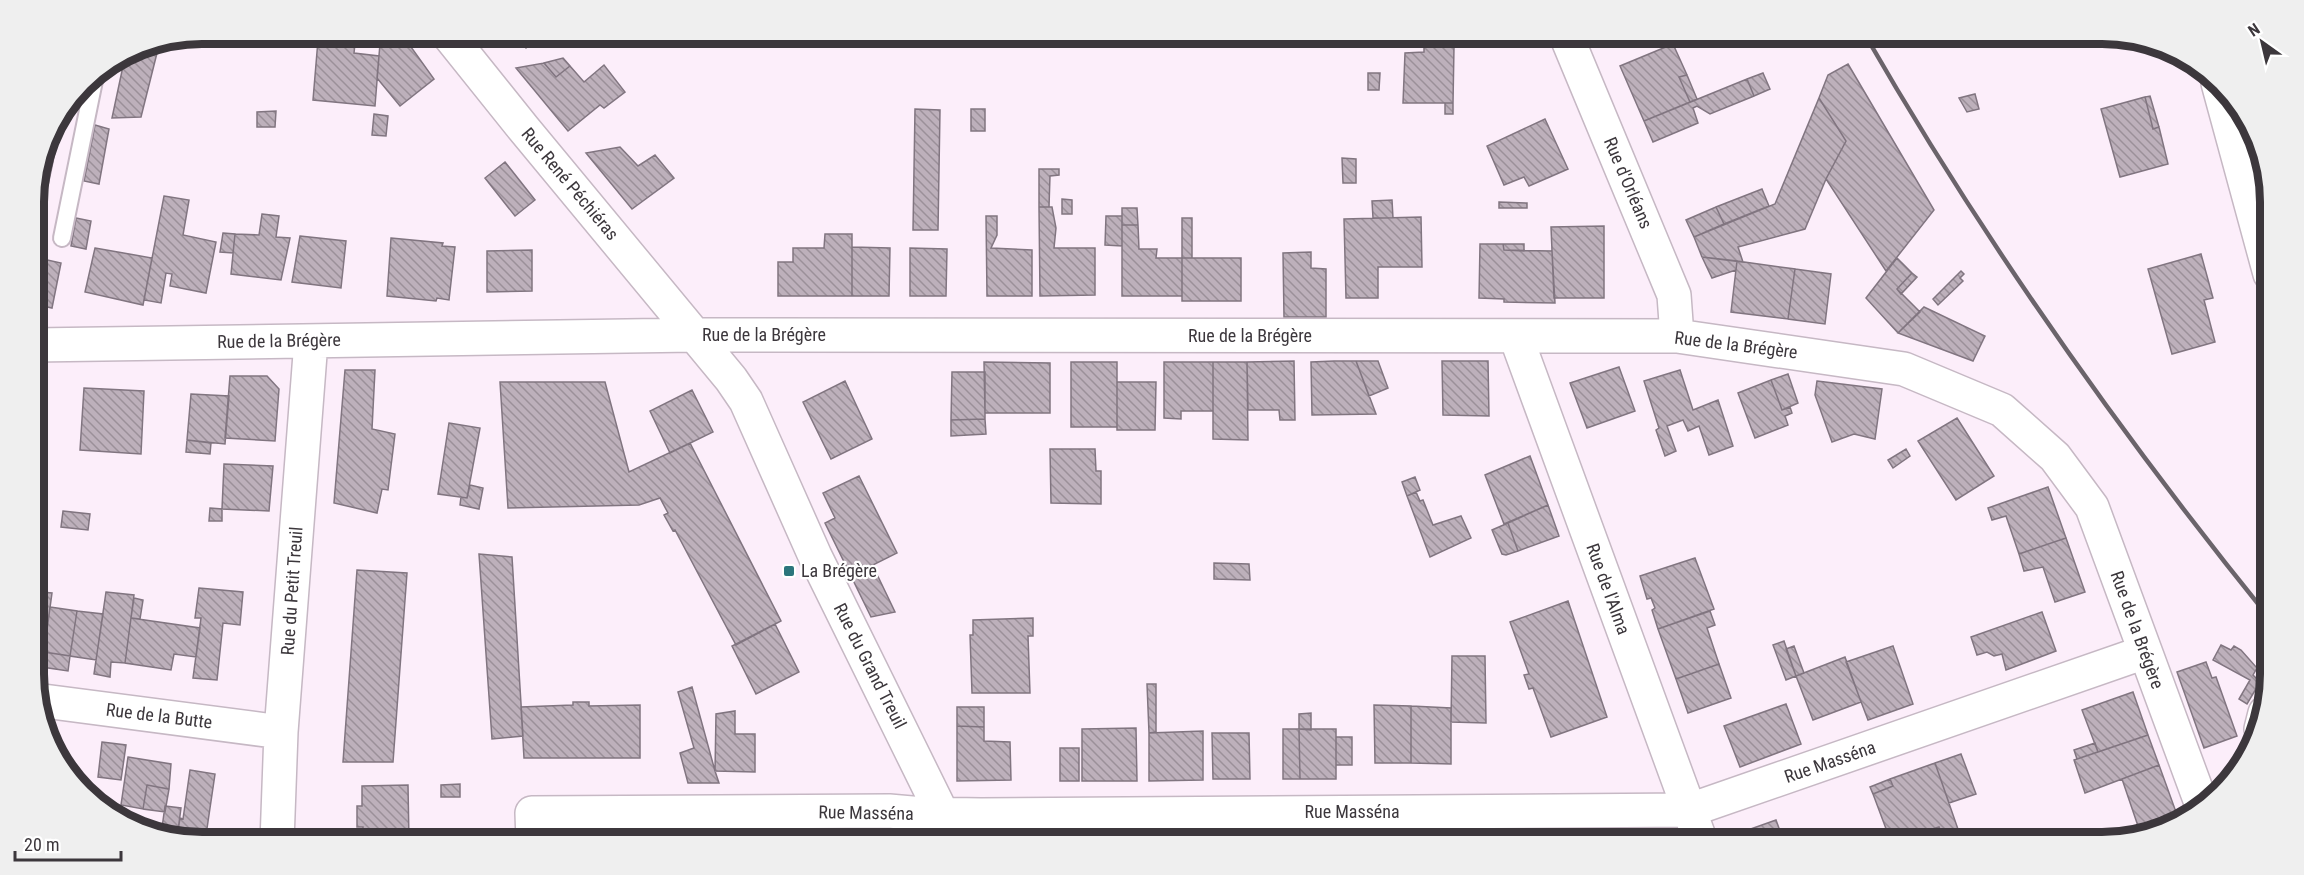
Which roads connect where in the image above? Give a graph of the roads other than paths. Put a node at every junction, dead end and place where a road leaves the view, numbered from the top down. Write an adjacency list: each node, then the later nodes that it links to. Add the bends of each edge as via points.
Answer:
1 (455, 43): 7 (street, Rue René Péchiéras)
2 (1569, 43): 8 (street, Rue d'Orléans, via 1674,295)
3 (93, 88): 6 (lane)
4 (2222, 99): 5 (street)
5 (2260, 237)
6 (62, 238)
7 (694, 335): 9 (street, Rue de la Brégère); 10 (street, Rue de la Brégère); 18 (street, Rue du Grand Treuil, via 746,401 815,556)
8 (1677, 336): 9 (street, Rue de la Brégère); 12 (street, Rue de la Brégère, via 1904,369 2002,410 2055,457 2092,507)
9 (1516, 337): 16 (street, Rue de l'Alma)
10 (311, 341): 11 (street, Rue de la Brégère); 14 (street, Rue du Petit Treuil)
11 (44, 345)
12 (2145, 652): 15 (street, Rue de la Brégère); 16 (street, Rue Masséna)
13 (46, 701): 14 (street, Rue de la Butte)
14 (281, 732): 20 (street, Rue du Petit Treuil)
15 (2199, 799)
16 (1690, 810): 18 (street, Rue Masséna); 19 (street, Rue de l'Alma)
17 (533, 827): 18 (street, Rue Masséna, via 889,811)
18 (949, 828)
19 (1697, 831)
20 (277, 832)

